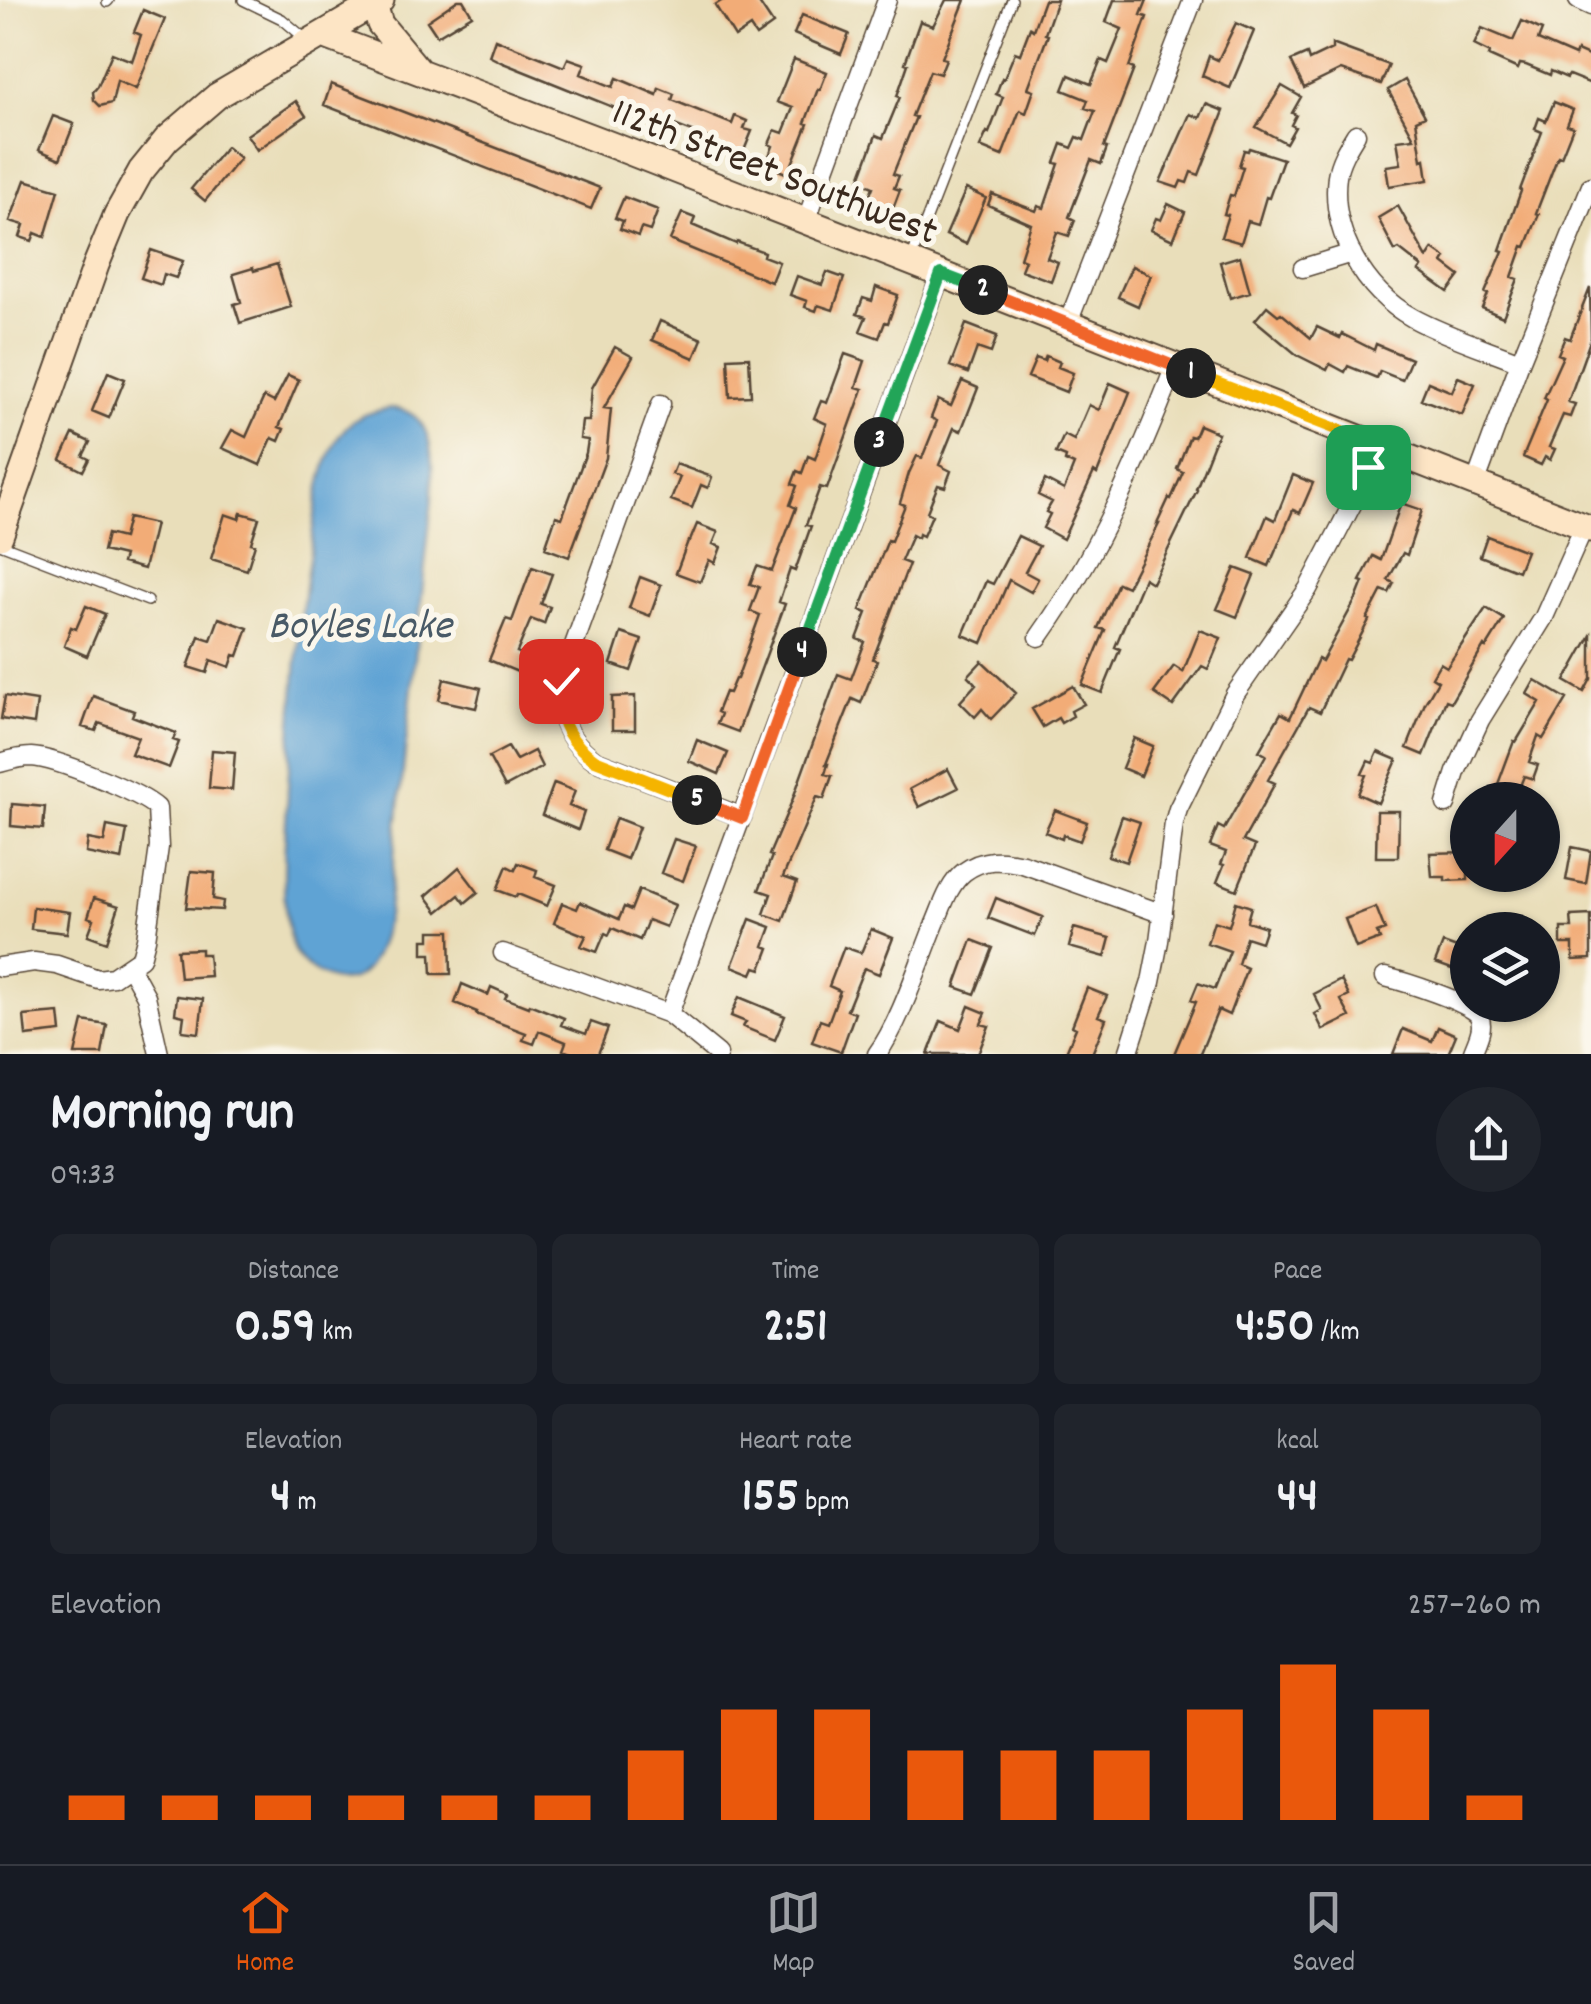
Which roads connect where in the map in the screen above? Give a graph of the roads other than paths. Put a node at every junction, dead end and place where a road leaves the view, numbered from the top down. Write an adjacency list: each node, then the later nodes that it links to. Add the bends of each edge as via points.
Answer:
1 (243, 0): 8 (lane)
2 (1012, 0): 14 (lane)
3 (1193, 0): 17 (street)
4 (1578, 0): 7 (street)
5 (377, 2): 8 (street); 9 (street, via 380,24)
6 (880, 2): 12 (street)
7 (1591, 6)
8 (316, 39): 9 (street, 112th Street Southwest); 24 (street, via 216,96 167,139 135,180 96,265)
9 (419, 72): 12 (street, 112th Street Southwest)
10 (1356, 134): 13 (street, via 1343,156 1337,197)
11 (1591, 186): 18 (street)
12 (806, 221): 14 (street, 112th Street Southwest)
13 (1352, 253): 15 (street); 18 (street, via 1373,286 1412,318)
14 (910, 262): 16 (street, 112th Street Southwest)
15 (1303, 268)
16 (941, 274): 17 (street, 112th Street Southwest); 30 (street)
17 (1068, 323): 19 (street, 112th Street Southwest)
18 (1520, 362): 22 (street)
19 (1175, 366): 21 (street, 112th Street Southwest); 27 (street, via 1112,515)
20 (661, 404): 30 (street, via 561,681 559,710 570,737 595,760)
21 (1378, 445): 22 (street, 112th Street Southwest); 31 (street, via 1308,589 1235,694 1186,791 1174,824)
22 (1475, 484): 23 (street, 112th Street Southwest)
23 (1588, 528): 29 (street, via 1544,617 1480,720)
24 (0, 536)
25 (0, 544): 26 (lane)
26 (148, 602)
27 (1039, 637)
28 (0, 763): 34 (street, via 48,760 157,808 159,847 146,939 141,958)
29 (1446, 804)
30 (742, 818): 36 (street)
31 (1162, 914): 39 (street, via 1051,872 1005,860 978,864 948,892); 40 (street, via 1151,982)
32 (503, 953): 36 (street)
33 (0, 967): 34 (street, via 34,962 98,979)
34 (130, 967): 37 (street, via 146,996)
35 (1385, 978): 41 (street, via 1474,1008 1481,1020)
36 (669, 1014): 38 (street)
37 (159, 1054)
38 (718, 1054)
39 (877, 1054)
40 (1128, 1054)
41 (1472, 1054)

